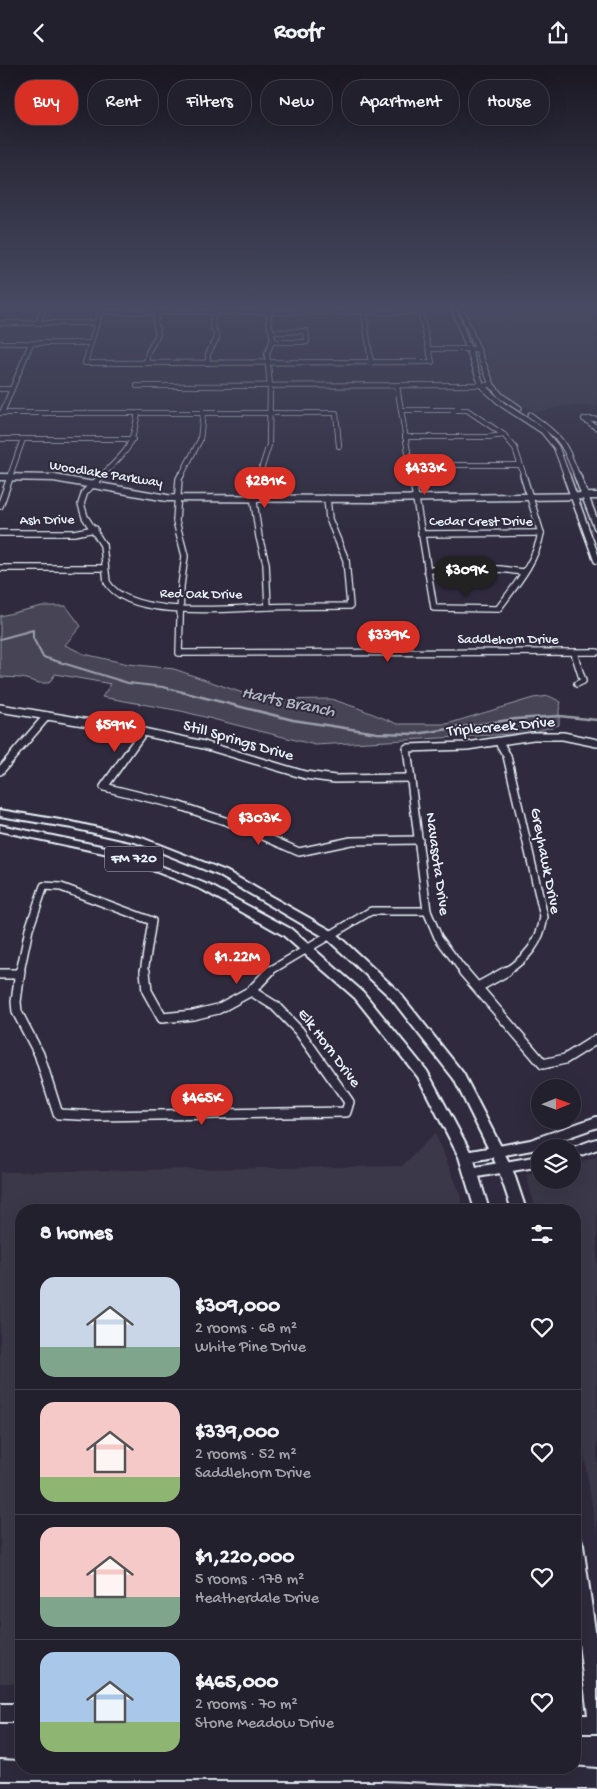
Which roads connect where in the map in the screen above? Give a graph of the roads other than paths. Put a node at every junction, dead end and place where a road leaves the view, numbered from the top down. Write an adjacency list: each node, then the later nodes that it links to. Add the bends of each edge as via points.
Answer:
1 (270, 386): 13 (street)
2 (328, 386): 6 (street)
3 (443, 386): 6 (street)
4 (482, 386): 28 (street, via 550,439)
5 (493, 386): 29 (street, via 500,396 544,424 563,442)
6 (397, 387): 9 (street)
7 (0, 389): 8 (street)
8 (12, 389): 10 (street)
9 (401, 410): 16 (street, via 467,410); 17 (street)
10 (1, 413): 11 (street)
11 (138, 413): 12 (street); 20 (street, Red Oak Drive)
12 (203, 413): 13 (street); 31 (street, via 200,440 180,479)
13 (269, 413): 21 (street, via 336,413); 32 (street, via 269,445)
14 (597, 419): 15 (street, via 584,419)
15 (597, 428)
16 (504, 435): 17 (street); 23 (street, via 516,448)
17 (405, 437): 22 (street)
18 (0, 439): 19 (street)
19 (23, 439): 20 (street); 25 (street)
20 (133, 439): 26 (street, Red Oak Drive, via 128,450)
21 (339, 446)
22 (410, 465): 23 (street); 34 (street)
23 (520, 465): 27 (street)
24 (0, 477): 25 (street, Woodlake Parkway)
25 (10, 477): 26 (street, Woodlake Parkway, via 54,478); 35 (street)
26 (92, 485): 31 (street, Woodlake Parkway, via 148,496); 37 (street, Red Oak Drive, via 82,496 81,505)
27 (529, 496): 28 (street, Woodlake Parkway); 34 (street, Woodlake Parkway); 40 (street)
28 (574, 496): 29 (street, Woodlake Parkway); 41 (street)
29 (585, 496): 30 (street, Woodlake Parkway); 36 (street)
30 (597, 496)
31 (179, 498): 32 (street, Woodlake Parkway); 47 (street, via 176,521 185,556)
32 (255, 499): 33 (street, Woodlake Parkway); 46 (street, via 258,537 266,563)
33 (327, 499): 34 (street, Woodlake Parkway); 46 (street, Red Oak Drive, via 329,519 346,560 350,606)
34 (415, 499): 39 (street)
35 (0, 506)
36 (597, 527)
37 (95, 529): 38 (street, Ash Drive, via 74,533); 43 (street, Red Oak Drive, via 105,549)
38 (0, 533)
39 (421, 533): 40 (street, Cedar Crest Drive); 44 (street)
40 (541, 533): 45 (street, via 541,540)
41 (597, 560)
42 (0, 568): 43 (street)
43 (104, 568): 47 (street, Red Oak Drive, via 107,582 124,598 146,605)
44 (427, 570): 45 (street, via 500,569); 45 (street, via 434,608 498,609)
45 (523, 573)
46 (268, 607): 47 (street, Red Oak Drive)
47 (179, 609): 48 (street, Saddlehorn Drive, via 179,653)
48 (574, 653): 49 (street, Saddlehorn Drive); 50 (street, via 583,681)
49 (597, 653)
50 (577, 684)
51 (0, 708): 52 (street, Still Springs Drive)
52 (47, 716): 53 (street, Still Springs Drive); 57 (street)
53 (143, 732): 58 (street, Still Springs Drive, via 204,745 305,775 335,779); 61 (street, via 104,787 186,808 243,827 299,852 351,841)
54 (499, 742): 55 (street, Triplecreek Drive, via 563,736); 56 (street, Triplecreek Drive); 67 (street, Greyhawk Drive, via 507,756 544,917 541,935 529,952 511,969)
55 (597, 743)
56 (407, 748): 58 (street, Navasota Drive)
57 (1, 769)
58 (410, 778): 61 (street, Navasota Drive)
59 (0, 813): 63 (main road, via 138,840 222,873)
60 (0, 828): 64 (main road, FM 720, via 116,853 207,888 280,928)
61 (419, 840): 62 (street, Navasota Drive)
62 (427, 911): 63 (street, via 371,911); 67 (street, Navasota Drive, via 433,932 454,963)
63 (330, 935): 64 (street); 73 (main road, via 394,994 459,1076)
64 (307, 948): 68 (street, via 268,972); 74 (main road, FM 720, via 359,995 422,1075)
65 (0, 974): 66 (street)
66 (19, 974): 68 (street, via 38,898 44,886 61,887 152,921 144,973 147,991 162,1018 218,1009); 68 (street, Elk Horn Drive, via 16,1011 38,1053 58,1114 346,1112 349,1102 299,1031 275,1006)
67 (478, 987): 69 (street, Navasota Drive, via 543,1064 565,1059)
68 (251, 991)
69 (597, 1039)
70 (597, 1122): 73 (street, via 531,1145)
71 (597, 1144): 72 (street)
72 (581, 1150)
73 (497, 1151): 74 (street); 76 (main road)
74 (466, 1157): 77 (main road, FM 720)
75 (531, 1163): 76 (street)
76 (505, 1168): 77 (street); 79 (main road)
77 (471, 1173): 78 (main road, FM 720)
78 (480, 1204)
79 (517, 1204)
80 (581, 1591): 83 (main road)
81 (0, 1713): 82 (main road)
82 (15, 1713)
83 (597, 1714)
84 (581, 1723): 85 (main road)
85 (597, 1724)
86 (0, 1770): 87 (main road)
87 (15, 1770)
88 (473, 1774): 89 (main road)
89 (564, 1778): 90 (main road)
90 (597, 1779)

